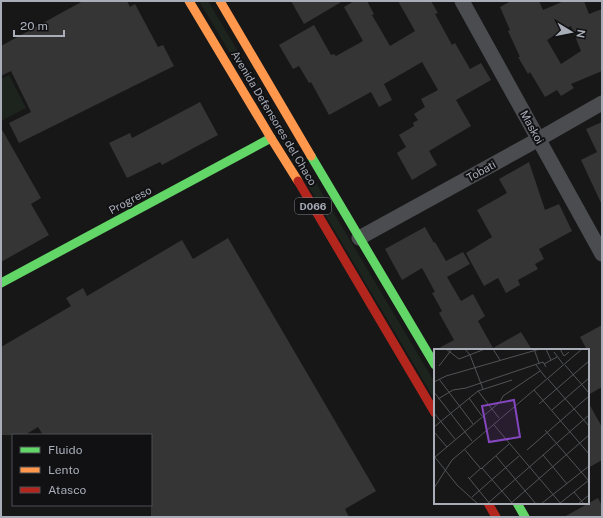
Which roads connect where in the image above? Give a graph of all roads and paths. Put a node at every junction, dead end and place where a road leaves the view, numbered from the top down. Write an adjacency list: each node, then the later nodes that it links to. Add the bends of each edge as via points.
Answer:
1 (189, 1): 5 (main road, Avenida Defensores del Chaco / D066)
2 (220, 1): 7 (main road, Avenida Defensores del Chaco / D066)
3 (462, 1): 6 (street, Maskoi)
4 (602, 103): 6 (street, Tobati)
5 (271, 138): 9 (main road, Progreso); 11 (main road, Avenida Defensores del Chaco / D066)
6 (539, 139): 7 (street, Tobati); 8 (street, Maskoi)
7 (359, 238): 10 (main road, Avenida Defensores del Chaco / D066)
8 (602, 254)
9 (1, 283)
10 (434, 364)
11 (434, 411)
12 (489, 504): 14 (main road)
13 (517, 504): 15 (main road)
14 (496, 517)
15 (525, 517)

